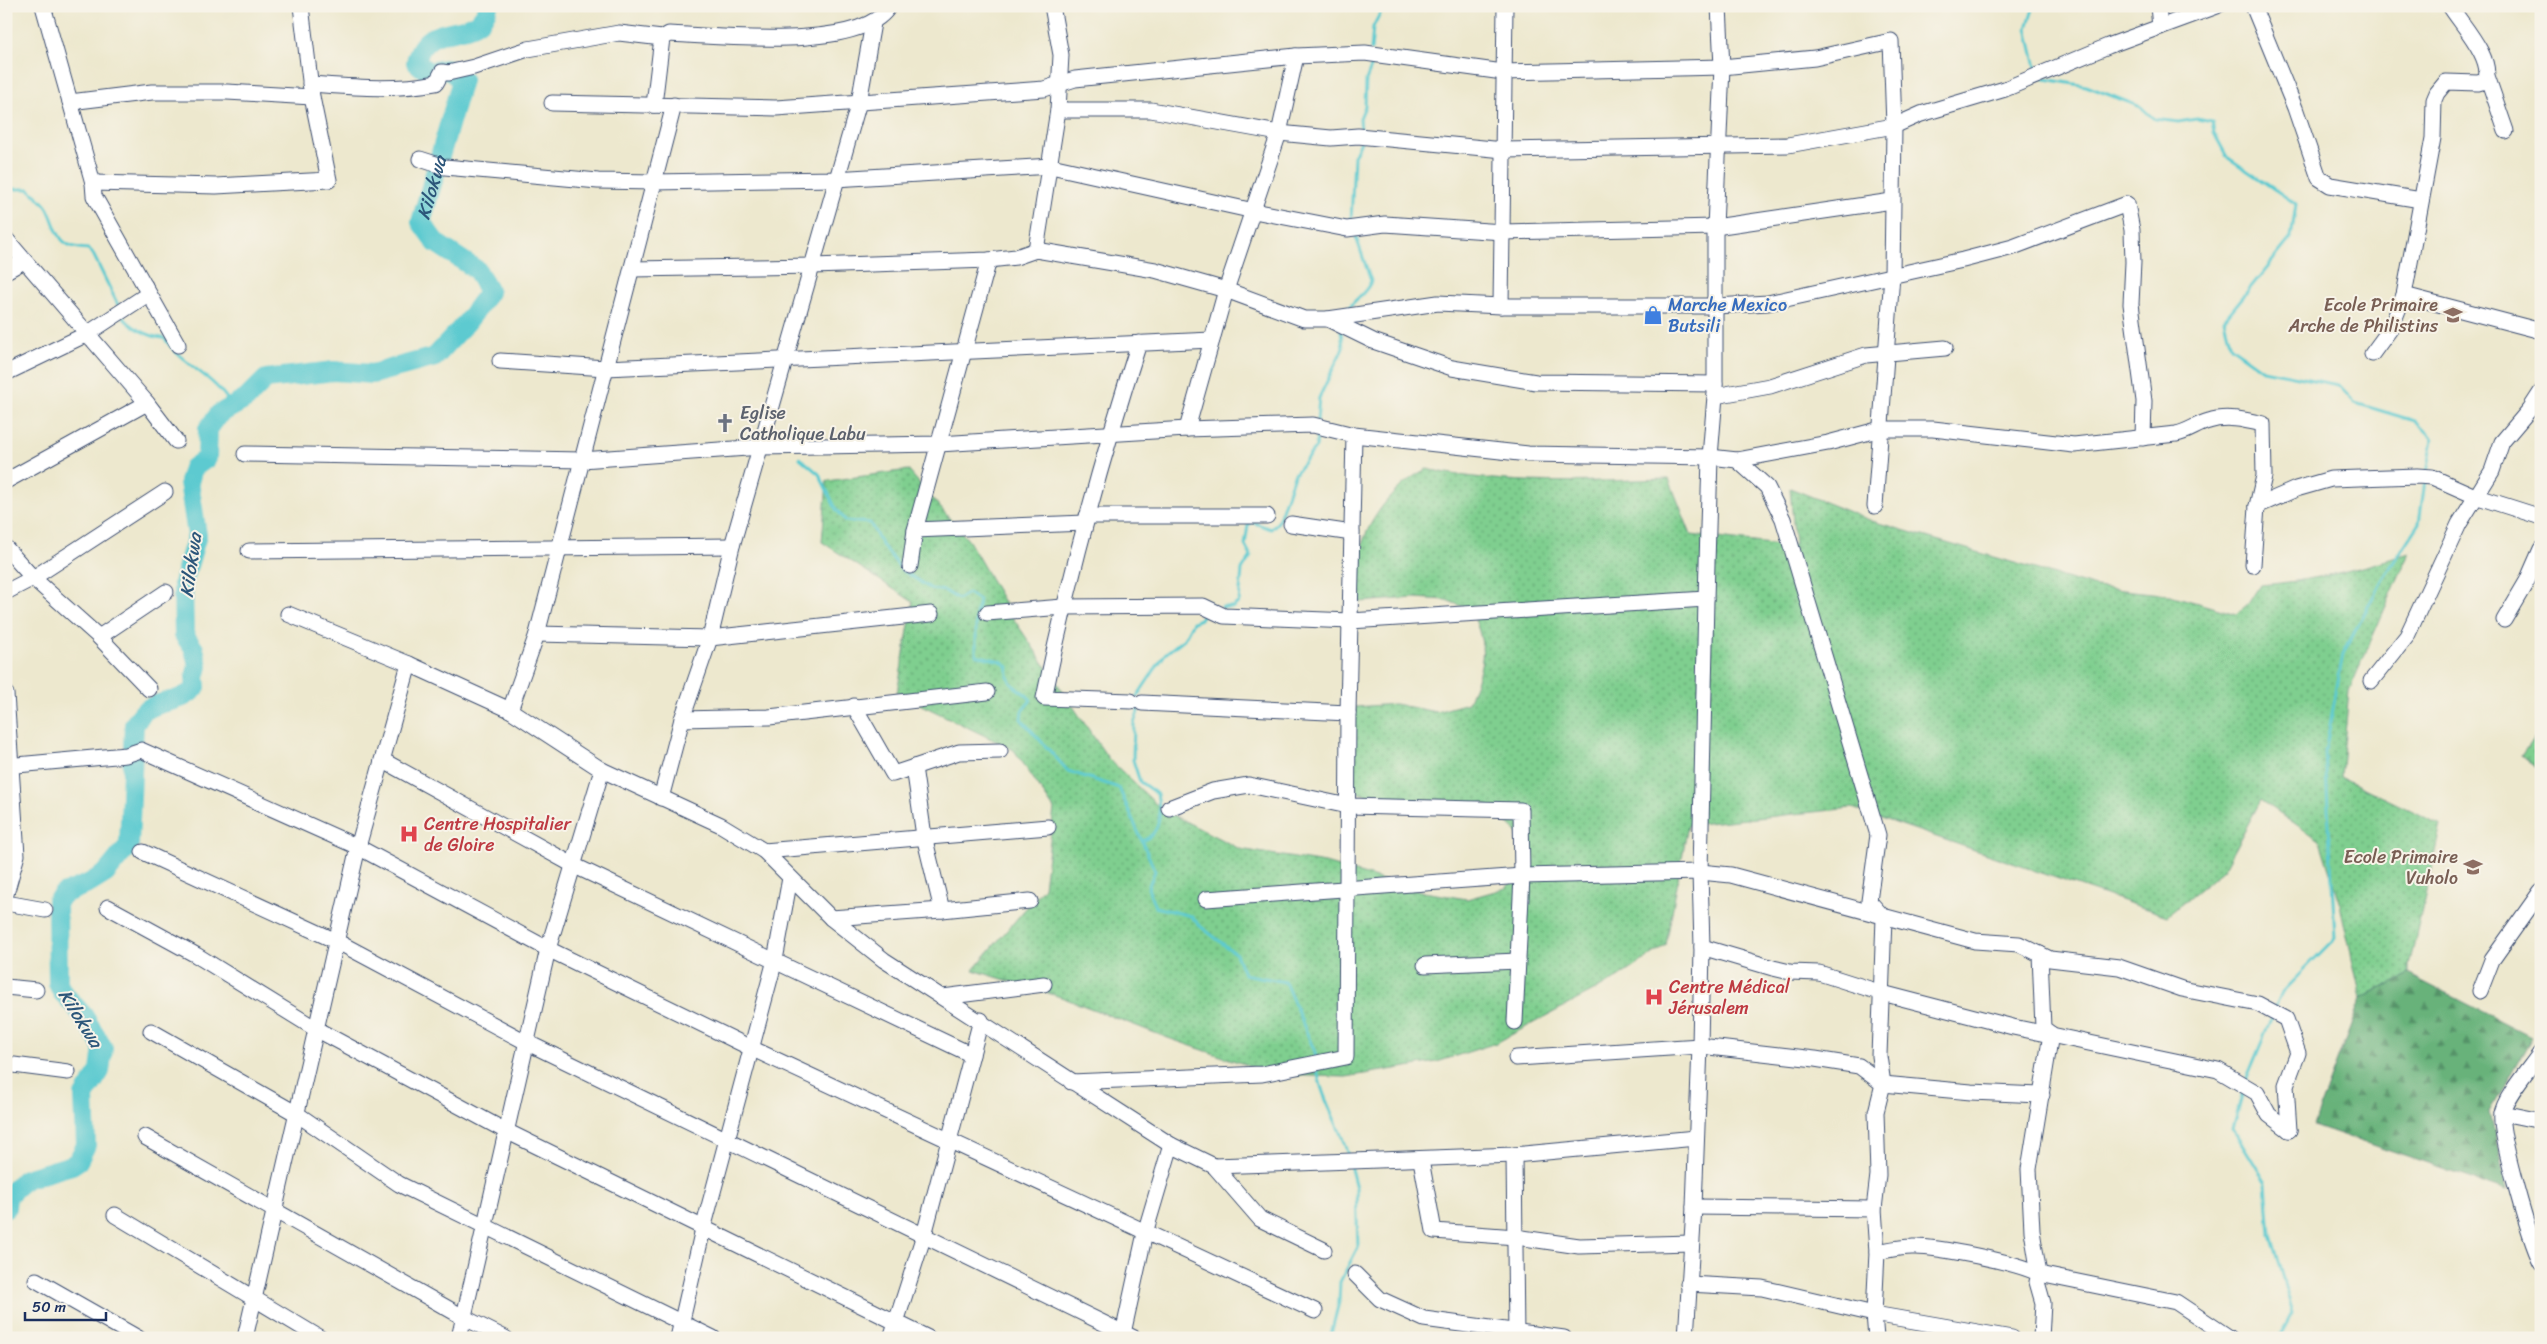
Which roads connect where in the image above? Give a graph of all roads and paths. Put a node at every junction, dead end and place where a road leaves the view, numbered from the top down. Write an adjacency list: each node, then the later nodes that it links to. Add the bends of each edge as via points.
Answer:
1 (43, 6): 20 (street)
2 (301, 6): 19 (street)
3 (890, 6): 11 (street)
4 (1052, 6): 18 (street, via 1061,55)
5 (1505, 6): 16 (street)
6 (1719, 6): 15 (street)
7 (2158, 6): 12 (street)
8 (2217, 6): 12 (street)
9 (2253, 6): 36 (street, via 2319,178 2330,185)
10 (2450, 6): 17 (street, via 2486,59)
11 (872, 23): 13 (street, via 811,38 669,34); 21 (street)
12 (2160, 27): 26 (street)
13 (662, 38): 19 (street, via 619,33 528,48 454,72 442,72 436,83 410,88); 23 (street)
14 (1296, 56): 16 (street, via 1369,54); 18 (street, via 1075,79); 28 (street)
15 (1722, 67): 16 (street); 26 (street, via 1815,58 1891,40); 29 (street)
16 (1503, 72): 30 (street)
17 (2487, 76): 27 (street); 36 (street, via 2485,81 2478,83 2446,82 2437,93 2433,138)
18 (1059, 84): 21 (street, via 1044,89); 25 (street)
19 (311, 90): 20 (street, via 152,92); 35 (street, via 330,180 216,186)
20 (70, 102): 35 (street)
21 (858, 102): 24 (street, via 776,108); 33 (street)
22 (552, 103): 23 (street)
23 (654, 105): 24 (street)
24 (674, 105): 34 (street)
25 (1058, 110): 28 (street, via 1150,110); 32 (street)
26 (1894, 126): 29 (street, via 1788,145); 37 (street)
27 (2506, 131)
28 (1279, 133): 30 (street); 38 (street)
29 (1718, 145): 30 (street); 39 (street)
30 (1504, 150): 40 (street)
31 (424, 161): 34 (street, via 445,167 598,181)
32 (1051, 166): 33 (street); 38 (street); 42 (street)
33 (835, 180): 34 (street); 45 (street)
34 (654, 182): 46 (street)
35 (93, 183): 49 (street, via 94,196)
36 (2421, 200): 51 (street)
37 (1892, 201): 39 (street); 48 (street)
38 (1254, 211): 40 (street, via 1352,228 1385,224); 50 (street)
39 (1715, 227): 40 (street); 53 (street)
40 (1503, 232): 52 (street)
41 (6, 239): 44 (street)
42 (1036, 250): 43 (street, via 1016,257); 50 (street, via 1155,270)
43 (990, 260): 45 (street); 61 (street)
44 (24, 261): 47 (street); 56 (street)
45 (813, 266): 46 (street); 64 (street)
46 (632, 269): 66 (street)
47 (6, 271)
48 (1892, 274): 53 (street, via 1768,304); 62 (street); 75 (street, via 2012,247 2127,204 2134,262 2131,304 2144,401)
49 (145, 286): 56 (street, via 145,296); 59 (street)
50 (1226, 290): 54 (street, via 1304,319); 57 (street)
51 (2404, 295): 55 (street); 63 (street, via 2391,328)
52 (1501, 306): 53 (street); 54 (street, via 1438,303)
53 (1716, 306): 68 (street)
54 (1328, 319): 68 (street, via 1373,341 1452,368 1536,382)
55 (2541, 331)
56 (87, 334): 67 (street); 70 (street)
57 (1212, 340): 58 (street); 71 (street)
58 (1139, 343): 61 (street); 73 (street)
59 (178, 345)
60 (1945, 348): 62 (street)
61 (964, 351): 64 (street); 77 (street)
62 (1887, 352): 68 (street, via 1866,355 1770,386); 72 (street)
63 (2372, 354)
64 (786, 359): 66 (street); 78 (street)
65 (500, 361): 66 (street)
66 (606, 368): 81 (street)
67 (6, 373)
68 (1715, 390): 80 (street)
69 (2541, 392): 85 (street, via 2502,442 2492,471)
70 (146, 403): 76 (street); 83 (street)
71 (1187, 429): 73 (street); 74 (street, via 1317,426)
72 (1881, 429): 75 (street, via 1933,429 2074,444); 82 (street, via 1828,443); 86 (street)
73 (1110, 433): 77 (street); 90 (street)
74 (1354, 435): 80 (street, via 1528,454); 93 (street)
75 (2143, 438): 87 (street, via 2187,432 2211,420 2241,418 2263,424 2264,476)
76 (176, 441)
77 (939, 444): 78 (street); 92 (street)
78 (761, 447): 81 (street); 94 (street)
79 (245, 454): 81 (street)
80 (1710, 457): 82 (street); 104 (street)
81 (582, 460): 96 (street)
82 (1737, 460): 150 (street, via 1767,486 1791,541 1878,835 1869,901)
83 (6, 481)
84 (165, 492): 101 (street)
85 (2475, 496): 87 (street, via 2432,477 2331,479 2296,489); 89 (street); 115 (street, via 2407,636)
86 (1875, 506)
87 (2257, 506): 99 (street)
88 (1267, 516): 90 (street)
89 (2541, 517)
90 (1086, 519): 92 (street); 105 (street)
91 (1291, 524): 93 (street)
92 (915, 530): 100 (street)
93 (1352, 532): 109 (street)
94 (732, 546): 96 (street); 113 (street)
95 (6, 548): 101 (street)
96 (559, 548): 98 (street); 111 (street)
97 (2541, 549): 110 (street)
98 (249, 551)
99 (2253, 565)
100 (910, 566)
101 (33, 578): 102 (street); 112 (street)
102 (6, 592)
103 (166, 592): 112 (street)
104 (1706, 599): 109 (street); 137 (street)
105 (1063, 607): 106 (street); 109 (street, via 1206,607 1224,616); 121 (street, via 1044,698)
106 (987, 613)
107 (288, 614): 114 (street)
108 (931, 614): 113 (street)
109 (1350, 620): 121 (street)
110 (2504, 620)
111 (537, 634): 113 (street); 120 (street)
112 (99, 637): 116 (street)
113 (710, 638): 122 (street)
114 (409, 664): 120 (street); 124 (street)
115 (2370, 681)
116 (149, 689)
117 (986, 692): 119 (street)
118 (6, 694): 125 (street)
119 (854, 706): 122 (street, via 769,717); 126 (street, via 893,774)
120 (510, 710): 127 (street)
121 (1348, 713): 129 (street)
122 (682, 719): 128 (street)
123 (1000, 751): 126 (street, via 959,752)
124 (382, 760): 133 (street); 136 (street)
125 (8, 766): 133 (street, via 126,755 141,750); 142 (street, via 17,855)
126 (914, 767): 132 (street)
127 (602, 770): 128 (street); 136 (street)
128 (661, 798): 134 (street, via 721,825)
129 (1348, 806): 130 (street, via 1249,785 1212,791); 138 (street, via 1521,810); 140 (street)
130 (1169, 808)
131 (1048, 827): 132 (street)
132 (924, 836): 134 (street); 148 (street)
133 (358, 847): 151 (street); 153 (street)
134 (764, 851): 139 (street)
135 (143, 852): 151 (street)
136 (575, 866): 153 (street); 155 (street)
137 (1700, 872): 138 (street); 150 (street, via 1767,884); 152 (street)
138 (1522, 876): 140 (street); 156 (street)
139 (790, 878): 149 (street); 155 (street)
140 (1347, 887): 143 (street); 177 (street, via 1346,1057 1262,1074)
141 (2541, 891): 161 (street, via 2492,960)
142 (6, 894)
143 (1206, 899)
144 (1030, 901): 148 (street)
145 (6, 903): 147 (street)
146 (108, 907): 166 (street, via 196,955)
147 (45, 910)
148 (942, 910): 149 (street)
149 (831, 918): 163 (street, via 884,960)
150 (1884, 918): 154 (street, via 1974,941 2018,944); 162 (street)
151 (336, 941): 166 (street); 169 (street)
152 (1702, 947): 162 (street, via 1790,972 1819,973); 170 (street)
153 (548, 949): 169 (street); 171 (street)
154 (2040, 954): 168 (street, via 2044,1028); 168 (street, via 2069,963 2085,961 2119,967 2182,989 2258,1004 2286,1019 2298,1053 2286,1085 2289,1130 2269,1115 2257,1093 2218,1070)
155 (776, 960): 171 (street); 173 (street)
156 (1518, 962): 157 (street); 165 (street)
157 (1425, 965)
158 (1044, 984): 163 (street)
159 (6, 987): 160 (street)
160 (36, 990)
161 (2480, 991)
162 (1882, 993): 168 (street); 178 (street, via 1879,1056)
163 (944, 997): 164 (street)
164 (981, 1020): 173 (street); 177 (street)
165 (1515, 1022)
166 (316, 1029): 181 (street); 183 (street)
167 (151, 1031): 181 (street)
168 (2051, 1034): 179 (street)
169 (526, 1042): 183 (street); 187 (street)
170 (1700, 1046): 174 (street); 178 (street, via 1859,1066); 185 (street)
171 (753, 1049): 186 (street); 187 (street)
172 (2541, 1052): 180 (street, via 2506,1102)
173 (972, 1055): 186 (street)
174 (1516, 1058)
175 (6, 1064): 176 (street)
176 (68, 1072)
177 (1071, 1082): 188 (street)
178 (1883, 1084): 179 (street); 193 (street, via 1876,1112 1878,1175)
179 (2042, 1095): 206 (street, via 2029,1169 2032,1231)
180 (2502, 1113): 182 (street); 204 (street, via 2512,1169)
181 (297, 1114): 194 (street); 196 (street, via 399,1184)
182 (2541, 1121)
183 (504, 1130): 196 (street); 197 (street)
184 (145, 1136): 194 (street)
185 (1696, 1138): 189 (street); 192 (street)
186 (950, 1141): 198 (street); 199 (street)
187 (727, 1142): 197 (street); 199 (street)
188 (1171, 1145): 191 (street); 198 (street)
189 (1514, 1155): 190 (street); 200 (street)
190 (1421, 1160): 191 (street); 200 (street, via 1434,1231)
191 (1214, 1166): 202 (street, via 1260,1218)
192 (1694, 1206): 193 (street); 201 (street)
193 (1874, 1209): 203 (street)
194 (275, 1210): 209 (street); 212 (street)
195 (115, 1215): 209 (street)
196 (483, 1227): 212 (street); 214 (street)
197 (703, 1229): 213 (street); 214 (street)
198 (1145, 1233): 210 (street); 216 (street)
199 (924, 1235): 213 (street); 216 (street)
200 (1516, 1237): 201 (street, via 1579,1246); 215 (street)
201 (1691, 1243): 208 (street)
202 (1324, 1250)
203 (1877, 1252): 206 (street, via 1911,1247 1944,1250); 211 (street)
204 (2541, 1262)
205 (1355, 1274): 215 (street, via 1380,1299 1424,1319)
206 (2039, 1274): 230 (street, via 2037,1282 2043,1302); 231 (street, via 2176,1302)
207 (36, 1280): 217 (street)
208 (1688, 1284): 211 (street, via 1762,1288); 227 (street)
209 (253, 1298): 218 (street); 219 (street)
210 (1315, 1311)
211 (1874, 1314): 228 (street); 229 (street)
212 (463, 1317): 220 (street); 221 (street)
213 (895, 1322): 224 (street); 225 (street)
214 (681, 1323): 222 (street); 223 (street)
215 (1517, 1334): 226 (street)
216 (1127, 1336)
217 (138, 1338)
218 (245, 1338)
219 (320, 1338)
220 (459, 1338)
221 (504, 1338)
222 (678, 1338)
223 (712, 1338)
224 (891, 1338)
225 (928, 1338)
226 (1564, 1338)
227 (1686, 1338)
228 (1876, 1338)
229 (2012, 1338)
230 (2041, 1338)
231 (2230, 1338)

